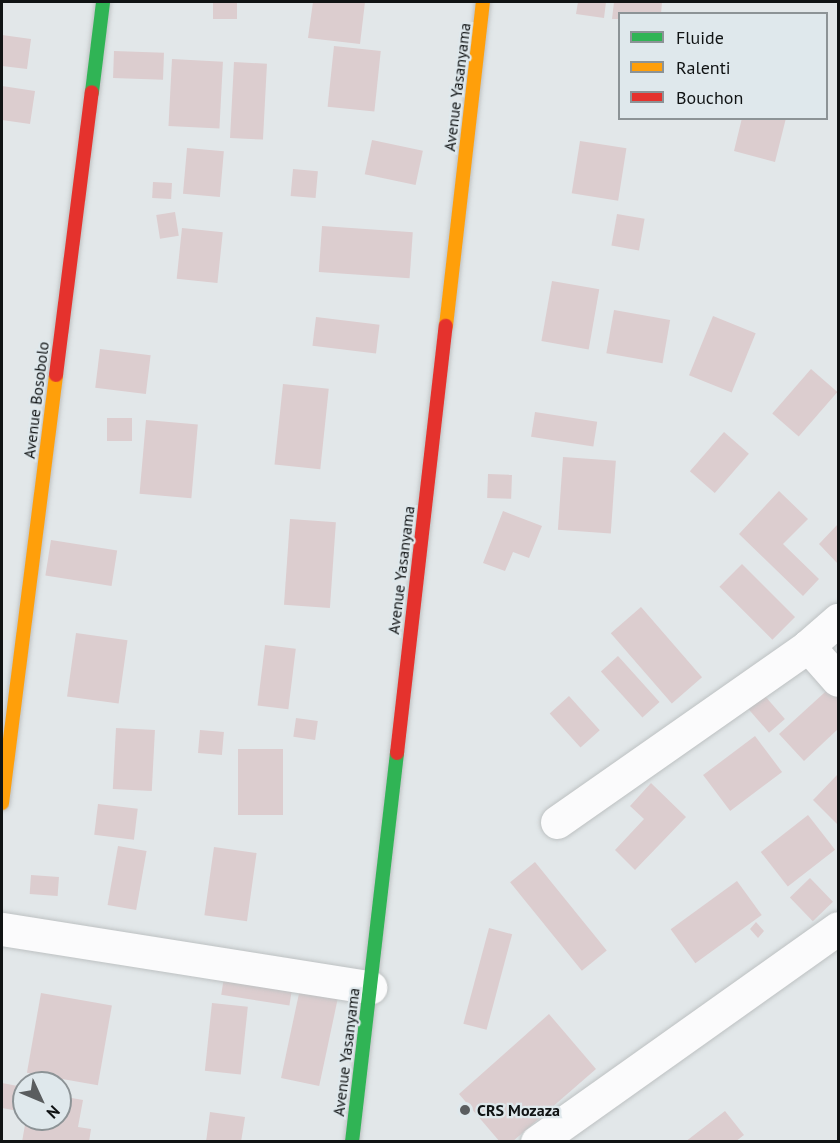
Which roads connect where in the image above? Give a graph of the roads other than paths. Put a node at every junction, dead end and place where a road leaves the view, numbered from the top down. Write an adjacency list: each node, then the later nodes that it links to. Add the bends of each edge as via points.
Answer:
1 (103, 2): 6 (street, Avenue Bosobolo)
2 (483, 2): 10 (street, Avenue Yasanyama)
3 (838, 620): 4 (street)
4 (808, 646): 5 (street); 7 (street)
5 (838, 680)
6 (2, 804)
7 (557, 822)
8 (838, 928): 12 (street)
9 (2, 929): 10 (street)
10 (370, 987): 11 (street, Avenue Yasanyama)
11 (352, 1142)
12 (537, 1142)

